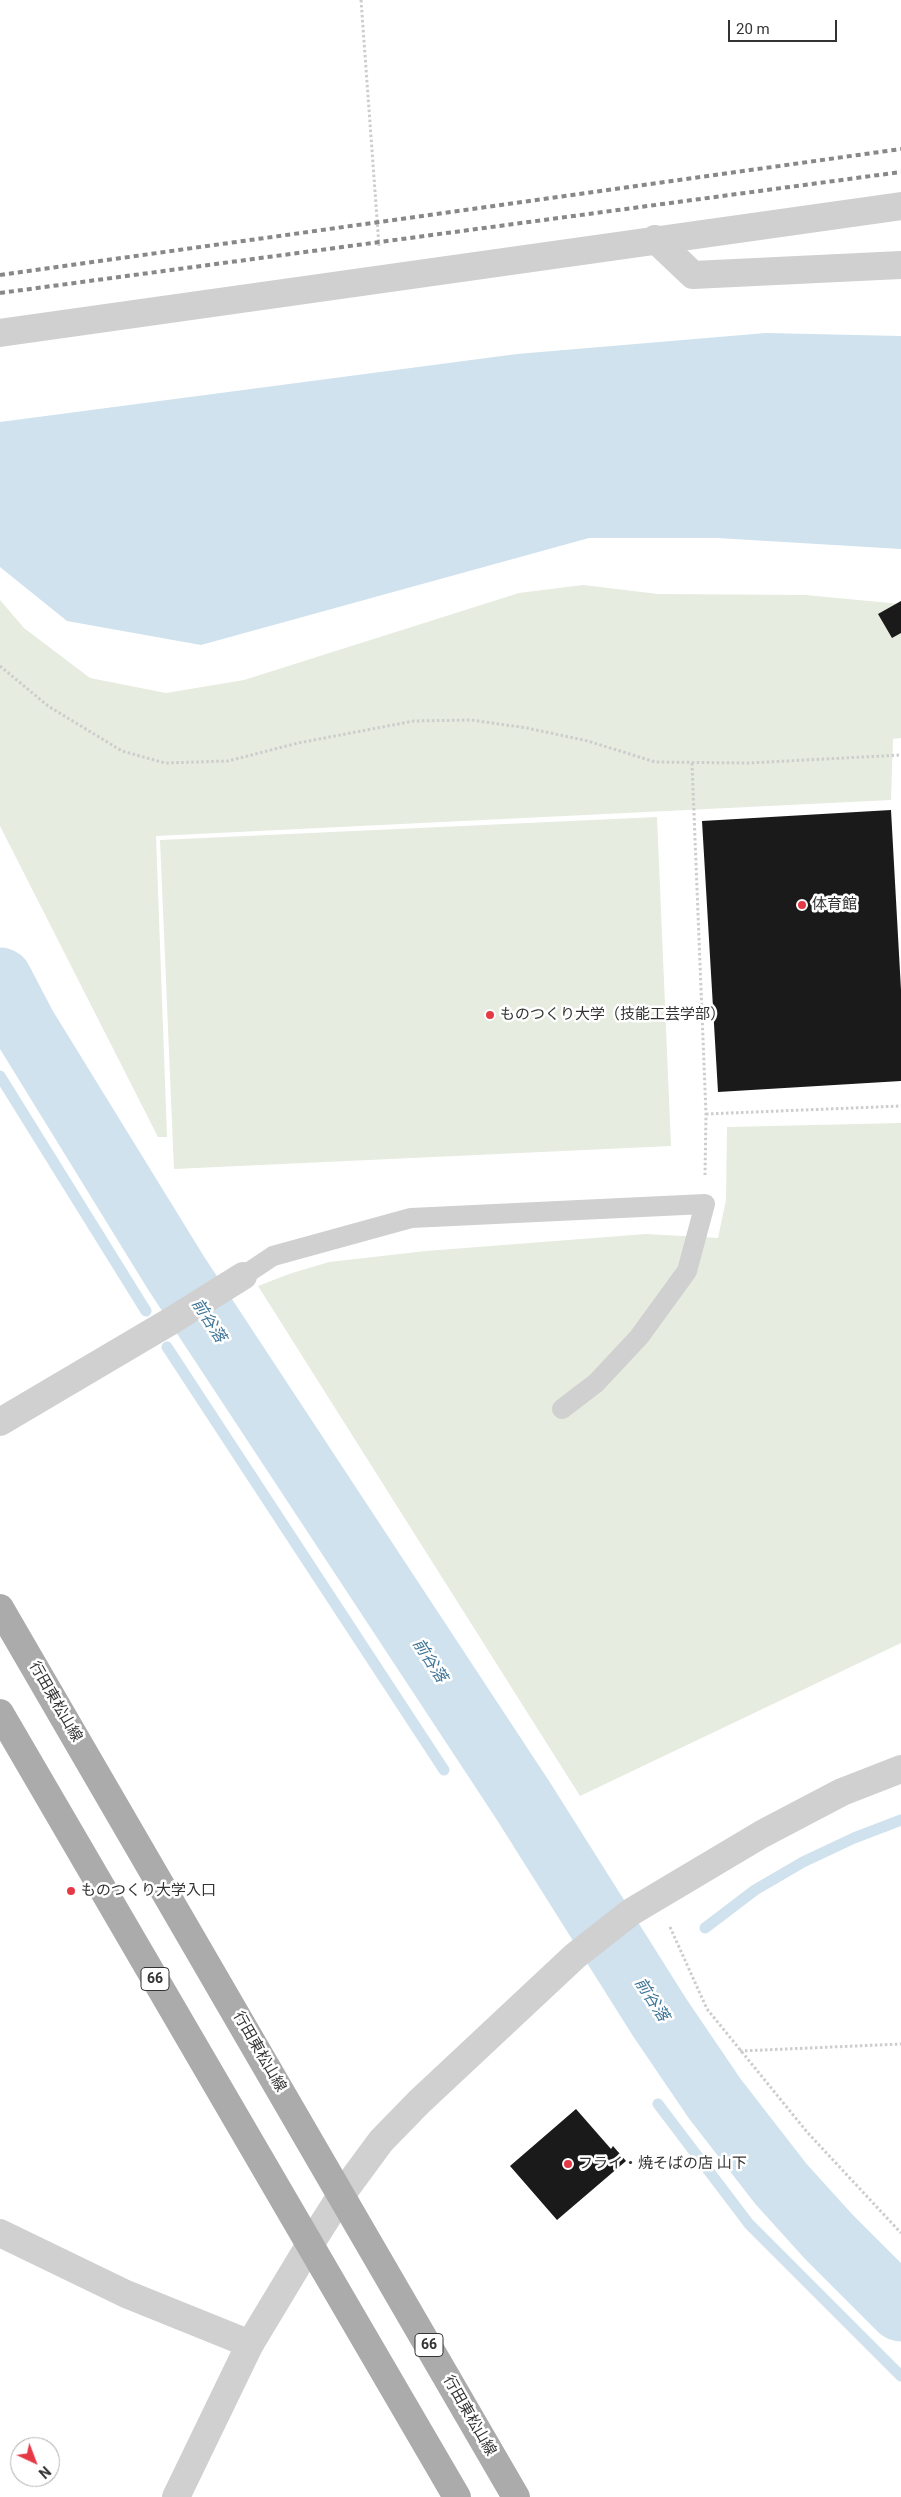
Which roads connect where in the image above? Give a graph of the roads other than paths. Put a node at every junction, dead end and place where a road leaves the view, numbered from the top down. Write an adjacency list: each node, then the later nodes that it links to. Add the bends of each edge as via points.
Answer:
1 (901, 206): 2 (street)
2 (655, 239): 3 (street, via 693,274); 4 (street)
3 (901, 265)
4 (0, 333)
5 (233, 1282): 6 (lane, via 273,1256 410,1218 704,1204 687,1271 639,1337 596,1383); 7 (street)
6 (562, 1409)
7 (0, 1422)
8 (0, 1608): 11 (main road, 行田東松山線 / 66)
9 (0, 1713): 13 (main road, 66)
10 (901, 1769): 11 (street, via 842,1792 762,1834 632,1912 575,1956 419,2102 382,2140)
11 (342, 2194): 13 (street); 17 (main road, 行田東松山線 / 66)
12 (0, 2233): 14 (street, via 126,2294)
13 (309, 2246): 14 (street); 16 (main road, 66)
14 (250, 2344): 15 (street)
15 (176, 2497)
16 (457, 2497)
17 (516, 2497)

